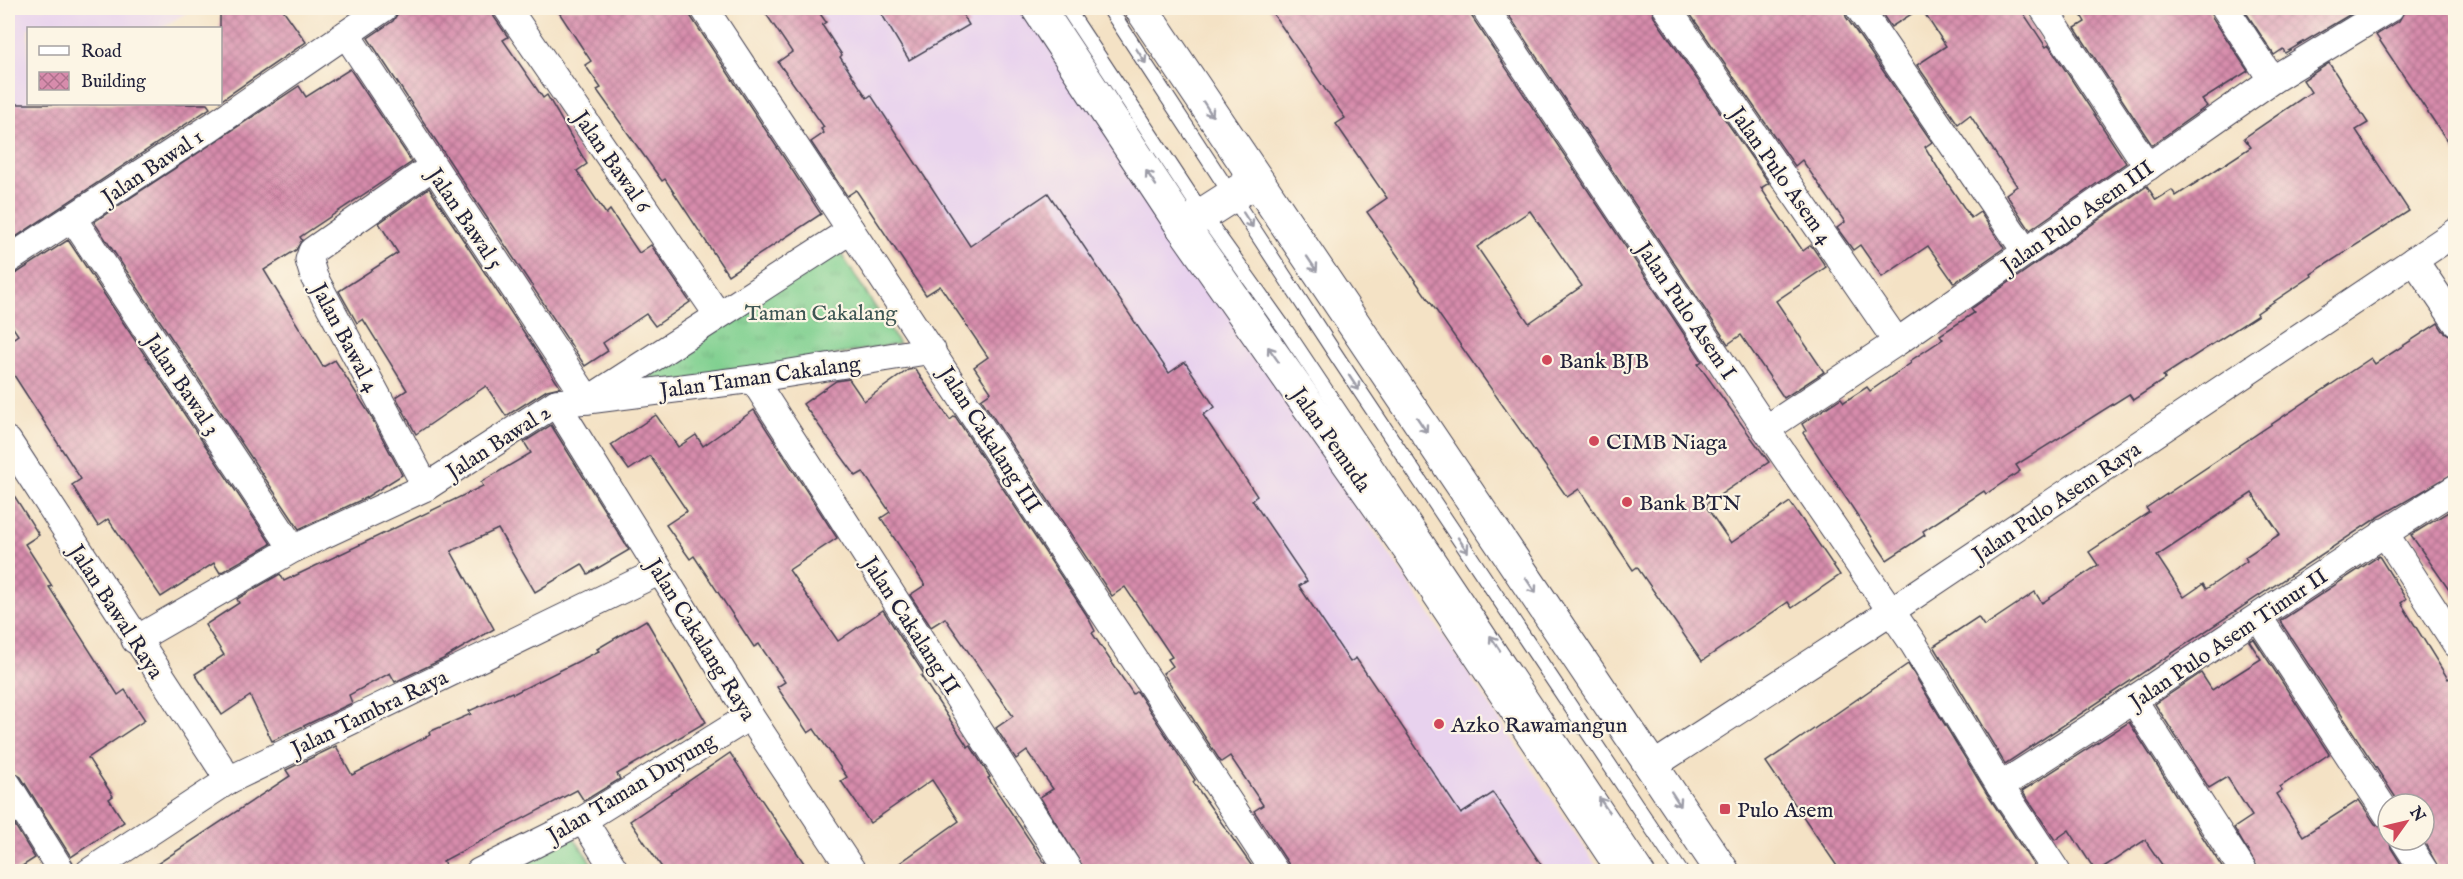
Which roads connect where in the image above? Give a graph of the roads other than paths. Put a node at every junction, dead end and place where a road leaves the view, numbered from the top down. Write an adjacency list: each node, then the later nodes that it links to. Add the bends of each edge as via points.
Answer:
1 (384, 8): 14 (street, Jalan Bawal 1)
2 (507, 8): 26 (street, Jalan Bawal 6)
3 (704, 8): 21 (street, Jalan Cakalang III)
4 (1038, 8): 20 (main road, Jalan Pemuda, one-way to 4)
5 (1067, 8): 20 (lane)
6 (1109, 8): 18 (lane, one-way to 18)
7 (1141, 8): 18 (main road, one-way to 18)
8 (1485, 8): 33 (street, Jalan Pulo Asem I)
9 (1666, 8): 28 (street, Jalan Pulo Asem 4)
10 (1859, 8): 23 (street)
11 (2043, 8): 17 (street)
12 (2225, 8): 15 (street)
13 (2390, 8): 15 (street, Jalan Pulo Asem III)
14 (346, 34): 16 (street, Jalan Bawal 5); 19 (street, Jalan Bawal 1)
15 (2272, 80): 17 (street, Jalan Pulo Asem III)
16 (432, 167): 31 (street, Jalan Bawal 5); 35 (street, Jalan Bawal 4, via 312,251 309,260 314,277)
17 (2148, 167): 23 (street, Jalan Pulo Asem III)
18 (1243, 188): 20 (main road); 46 (main road, one-way to 46); 62 (lane, one-way to 62)
19 (73, 219): 24 (street, Jalan Bawal 1); 38 (street, Jalan Bawal 3)
20 (1193, 220): 60 (main road, Jalan Pemuda, one-way to 20); 61 (lane, one-way to 20, via 1291,339)
21 (851, 230): 26 (street, Jalan Bawal 2); 29 (street, Jalan Cakalang III)
22 (2456, 232): 25 (street, Jalan Pulo Asem Raya)
23 (2026, 252): 28 (street, Jalan Pulo Asem III)
24 (8, 260)
25 (2414, 260): 27 (street); 40 (street, Jalan Pulo Asem Raya)
26 (718, 315): 31 (street, Jalan Bawal 2)
27 (2456, 322)
28 (1897, 342): 33 (street, Jalan Pulo Asem III)
29 (932, 350): 30 (street, Jalan Taman Cakalang); 59 (street, Jalan Cakalang III)
30 (753, 379): 31 (street, Jalan Taman Cakalang); 58 (street, Jalan Cakalang II)
31 (588, 400): 32 (street, Jalan Bawal 2)
32 (556, 403): 35 (street, Jalan Bawal 2); 39 (street, Jalan Cakalang Raya)
33 (1766, 429): 40 (street, Jalan Pulo Asem I)
34 (8, 441): 42 (street, Jalan Bawal Raya)
35 (426, 487): 38 (street, Jalan Bawal 2)
36 (2456, 488): 37 (street, Jalan Pulo Asem Timur II)
37 (2384, 532): 41 (street, Jalan Pulo Asem Timur II); 43 (street)
38 (293, 549): 42 (street, Jalan Bawal 2)
39 (660, 571): 45 (street, Jalan Cakalang Raya); 47 (street, Jalan Tambra Raya)
40 (1891, 611): 46 (street, Jalan Pulo Asem Raya); 49 (street, Jalan Pulo Asem I)
41 (2259, 618): 44 (street, Jalan Pulo Asem Timur II); 50 (street)
42 (135, 640): 47 (street, Jalan Bawal Raya)
43 (2456, 644)
44 (2134, 701): 49 (street, Jalan Pulo Asem Timur II); 65 (street)
45 (750, 716): 51 (street, Jalan Taman Duyung); 57 (street, Jalan Cakalang Raya)
46 (1654, 765): 63 (main road, one-way to 63)
47 (229, 780): 54 (street, Jalan Tambra Raya)
48 (8, 785): 53 (street)
49 (2001, 786): 64 (street, Jalan Pulo Asem I)
50 (2376, 797)
51 (583, 820): 55 (street, Jalan Taman Duyung); 56 (street)
52 (2412, 852): 66 (street)
53 (62, 872)
54 (89, 872)
55 (479, 872)
56 (616, 872)
57 (853, 872)
58 (1070, 872)
59 (1275, 872)
60 (1625, 872)
61 (1648, 872)
62 (1681, 872)
63 (1723, 872)
64 (2057, 872)
65 (2244, 872)
66 (2425, 872)

